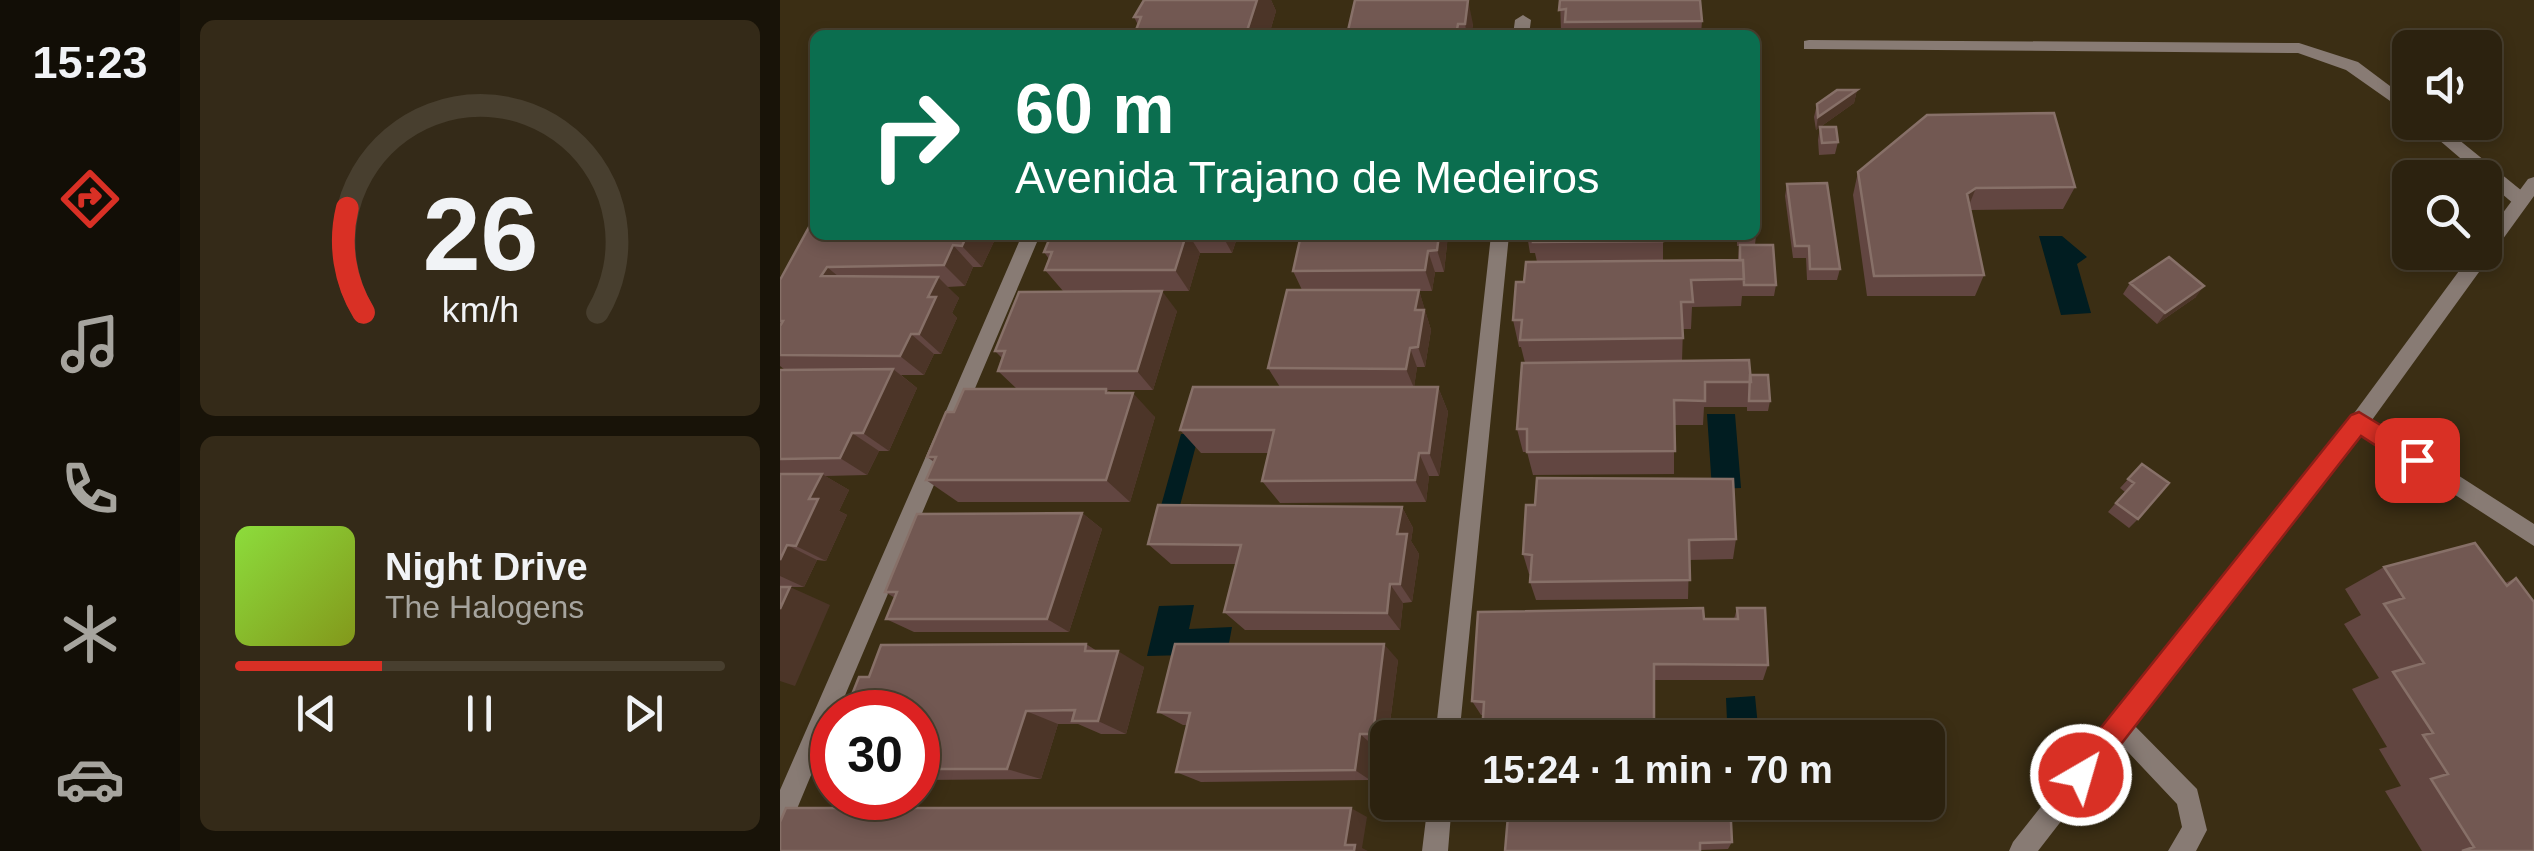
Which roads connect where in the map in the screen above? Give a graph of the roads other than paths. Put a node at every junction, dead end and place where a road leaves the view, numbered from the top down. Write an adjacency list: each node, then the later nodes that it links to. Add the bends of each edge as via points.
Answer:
1 (1809, 45): 2 (street, via 2299,48 2352,66)
2 (2392, 96)
3 (2448, 140): 5 (street)
4 (2534, 183): 5 (street)
5 (2521, 200): 6 (street)
6 (2502, 226)
7 (1029, 240): 14 (street)
8 (1499, 240): 12 (street)
9 (2470, 270): 10 (street)
10 (2359, 422): 11 (street); 13 (street)
11 (2534, 536)
12 (1449, 720)
13 (2119, 726): 17 (street); 18 (street, via 2188,798 2196,830)
14 (780, 819)
15 (1438, 820): 16 (street)
16 (1435, 851)
17 (2022, 851)
18 (2180, 851)

